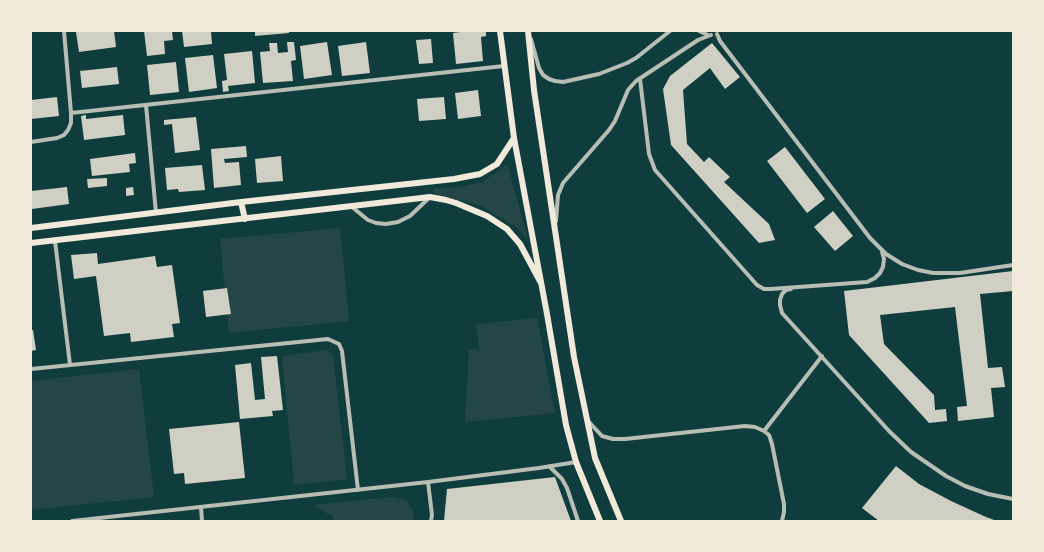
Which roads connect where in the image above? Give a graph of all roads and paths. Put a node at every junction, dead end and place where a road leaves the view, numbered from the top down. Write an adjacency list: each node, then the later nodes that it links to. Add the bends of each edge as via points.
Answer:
1 (64, 31): 11 (street)
2 (500, 31): 8 (main road)
3 (528, 31): 4 (street, via 539,68 549,79 563,82 599,74 627,63); 20 (main road)
4 (670, 31)
5 (698, 31): 7 (street)
6 (718, 32): 7 (street); 23 (street, via 720,42)
7 (711, 35): 9 (street)
8 (504, 66): 10 (street); 12 (main road)
9 (640, 78): 20 (street, via 628,90 609,130 563,183 558,195); 26 (street, via 649,154 660,177 757,285 771,289)
10 (146, 105): 11 (street); 17 (street)
11 (71, 113): 13 (street, via 68,130 64,134)
12 (514, 138): 15 (main road, via 497,164 480,174); 25 (main road)
13 (31, 142)
14 (430, 197): 16 (main road); 16 (street, via 410,216 386,224 368,220); 25 (main road, via 456,203 507,229 520,244)
15 (242, 202): 17 (main road); 18 (main road)
16 (352, 206): 18 (main road)
17 (156, 213): 19 (main road)
18 (245, 219): 21 (main road)
19 (31, 228)
20 (556, 234): 30 (main road)
21 (55, 241): 22 (main road); 28 (street)
22 (31, 243)
23 (882, 250): 24 (street, via 902,264 933,273); 26 (street, via 883,268 868,282)
24 (1013, 266)
25 (541, 283): 32 (main road, via 566,425)
26 (793, 288): 27 (street, via 782,294 782,313)
27 (822, 356): 31 (street); 36 (street, via 911,452 964,486)
28 (70, 365): 29 (street); 35 (street, via 328,339 339,344 342,351)
29 (31, 369)
30 (585, 417): 31 (street, via 602,436 612,439 745,426); 43 (main road, via 595,458)
31 (764, 431): 44 (street, via 772,444 784,504)
32 (576, 462): 33 (street); 42 (main road)
33 (549, 466): 34 (street); 41 (street, via 567,488)
34 (428, 482): 35 (street); 40 (street)
35 (358, 490): 37 (street)
36 (1013, 500)
37 (201, 507): 38 (street); 39 (street)
38 (72, 521)
39 (202, 521)
40 (431, 521)
41 (578, 521)
42 (600, 521)
43 (621, 521)
44 (782, 521)

